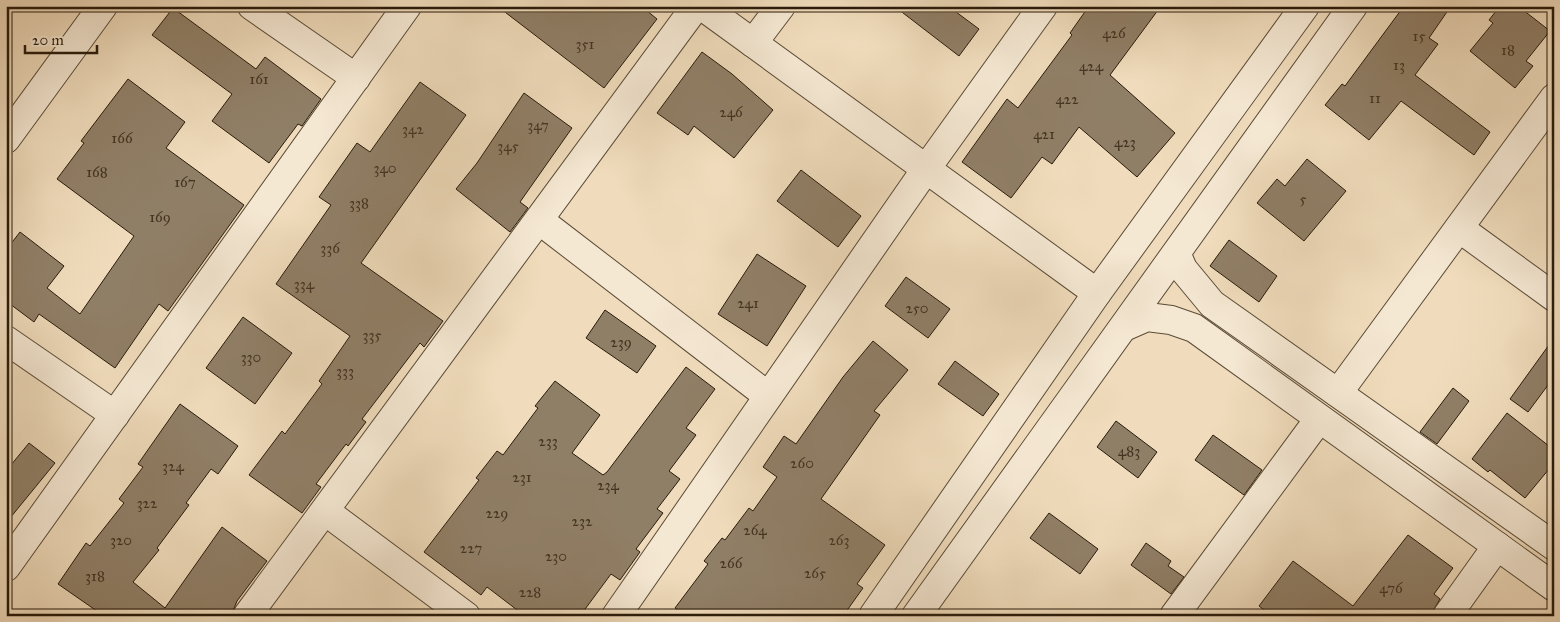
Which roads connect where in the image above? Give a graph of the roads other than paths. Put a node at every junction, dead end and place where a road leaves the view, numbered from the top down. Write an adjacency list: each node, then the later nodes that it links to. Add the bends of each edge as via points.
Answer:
1 (104, 6): 13 (street)
2 (252, 6): 11 (street)
3 (408, 6): 11 (street)
4 (696, 6): 15 (street)
5 (702, 6): 10 (street)
6 (781, 6): 10 (street)
7 (1043, 6): 14 (street)
8 (1305, 6): 18 (street)
9 (1353, 6): 17 (street)
10 (753, 43): 14 (street)
11 (356, 78): 24 (street)
12 (1554, 98): 16 (street)
13 (6, 139)
14 (926, 168): 18 (street); 23 (street)
15 (539, 220): 23 (street); 26 (street)
16 (1459, 228): 19 (street); 22 (street)
17 (1177, 255): 20 (street); 22 (street, via 1187,276 1212,304)
18 (1097, 293): 34 (street)
19 (1554, 297)
20 (1124, 327): 25 (street, via 1147,317 1171,320 1194,328); 35 (street)
21 (6, 340): 24 (street)
22 (1338, 393): 28 (street)
23 (768, 396): 33 (street)
24 (115, 415): 29 (street)
25 (1319, 419): 27 (street); 36 (street)
26 (325, 511): 31 (street); 32 (street)
27 (1497, 546): 30 (street); 37 (street)
28 (1554, 546)
29 (6, 567)
30 (1554, 587)
31 (247, 616)
32 (466, 616)
33 (616, 616)
34 (873, 616)
35 (916, 616)
36 (1174, 616)
37 (1447, 616)

